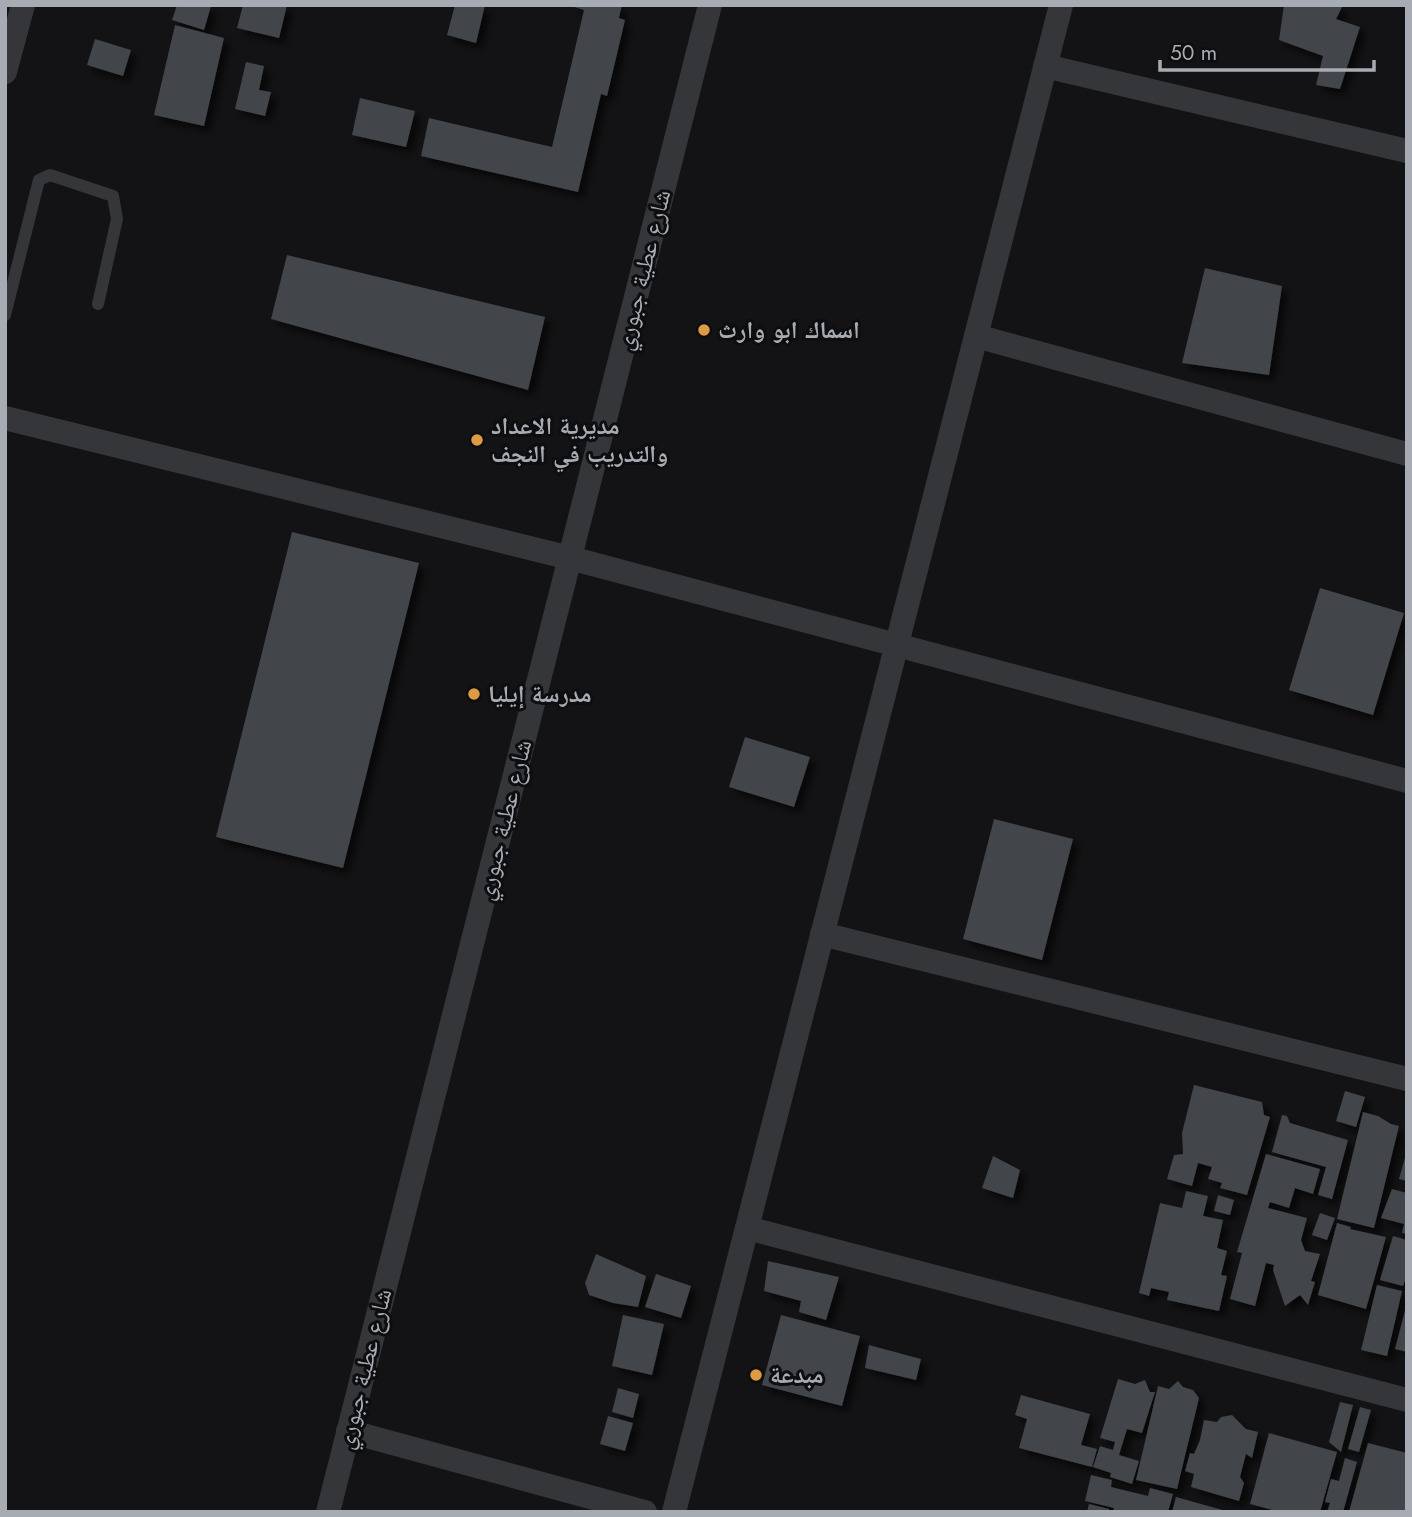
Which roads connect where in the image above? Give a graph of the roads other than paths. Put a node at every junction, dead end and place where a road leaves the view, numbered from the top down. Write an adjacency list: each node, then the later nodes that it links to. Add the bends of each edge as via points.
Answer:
1 (23, 5): 5 (street)
2 (710, 5): 12 (street, شارع عطية جبوري)
3 (1061, 5): 4 (street)
4 (1045, 66): 6 (street); 9 (street)
5 (5, 72)
6 (1407, 151)
7 (98, 304): 8 (lane, via 117,219 113,196 50,175 39,180)
8 (5, 314)
9 (976, 336): 11 (street); 13 (street)
10 (5, 418): 12 (street)
11 (1407, 454)
12 (570, 558): 13 (street); 19 (street, شارع عطية جبوري)
13 (896, 645): 14 (street); 15 (street)
14 (1407, 781)
15 (822, 934): 16 (street); 17 (street)
16 (1407, 1079)
17 (747, 1228): 18 (street); 22 (street)
18 (1407, 1400)
19 (348, 1431): 20 (street, شارع عطية جبوري); 21 (street)
20 (328, 1512)
21 (645, 1512)
22 (674, 1512)

